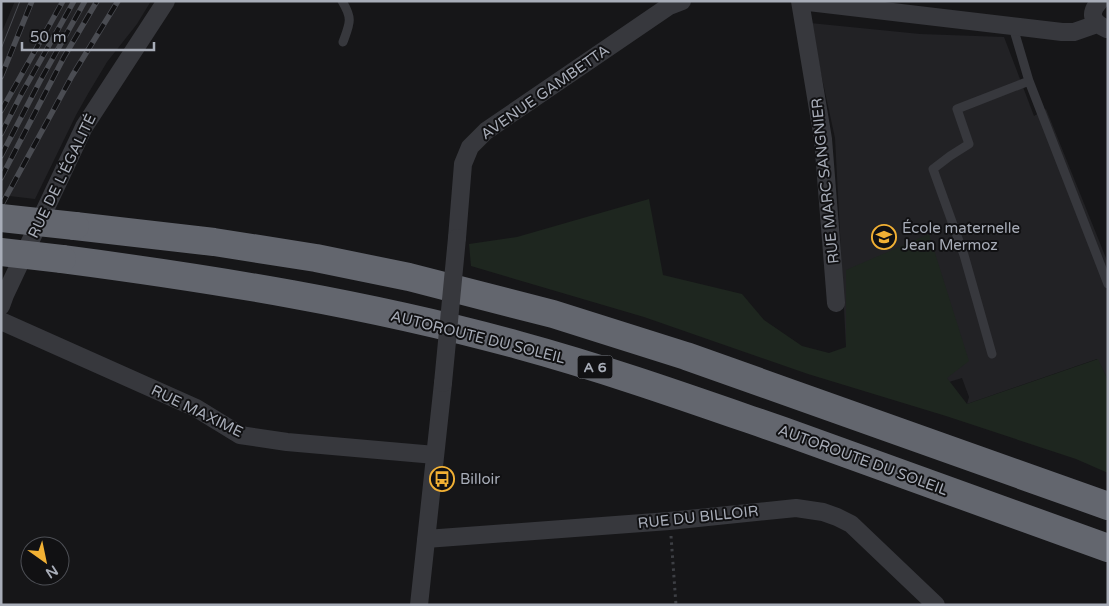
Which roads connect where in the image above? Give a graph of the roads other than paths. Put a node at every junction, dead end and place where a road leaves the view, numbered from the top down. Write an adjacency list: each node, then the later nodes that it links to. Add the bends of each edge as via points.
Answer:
1 (166, 1): 14 (street, RUE DE L'ÉGALITÉ, via 84,127)
2 (342, 1): 8 (lane, via 350,21)
3 (682, 1): 17 (street, AVENUE GAMBETTA, bridge, via 669,6 597,54 486,131 470,147 463,164)
4 (800, 1): 6 (street); 13 (street, RUE MARC SANGNIER, via 823,139)
5 (1098, 2): 7 (street, via 1093,14 1094,20)
6 (1013, 27): 7 (street, via 1062,32); 9 (lane)
7 (1102, 27)
8 (343, 42)
9 (1029, 81): 12 (lane); 16 (lane, via 956,109 969,144 933,169 964,255)
10 (1, 218): 18 (highway, A 6, bridge, via 214,242 418,279 544,312 686,356)
11 (1, 252): 20 (highway, AUTOROUTE DU SOLEIL / A 6, bridge, via 296,294 516,344 664,389)
12 (1108, 284)
13 (836, 303)
14 (1, 306)
15 (1, 321): 17 (street, RUE MAXIME, via 196,408 240,435)
16 (992, 354)
17 (435, 455): 19 (street, AVENUE GAMBETTA)
18 (1108, 506)
19 (426, 539): 21 (street, AVENUE GAMBETTA); 22 (street, RUE DU BILLOIR, via 810,509 850,524)
20 (1108, 548)
21 (419, 605)
22 (936, 605)

